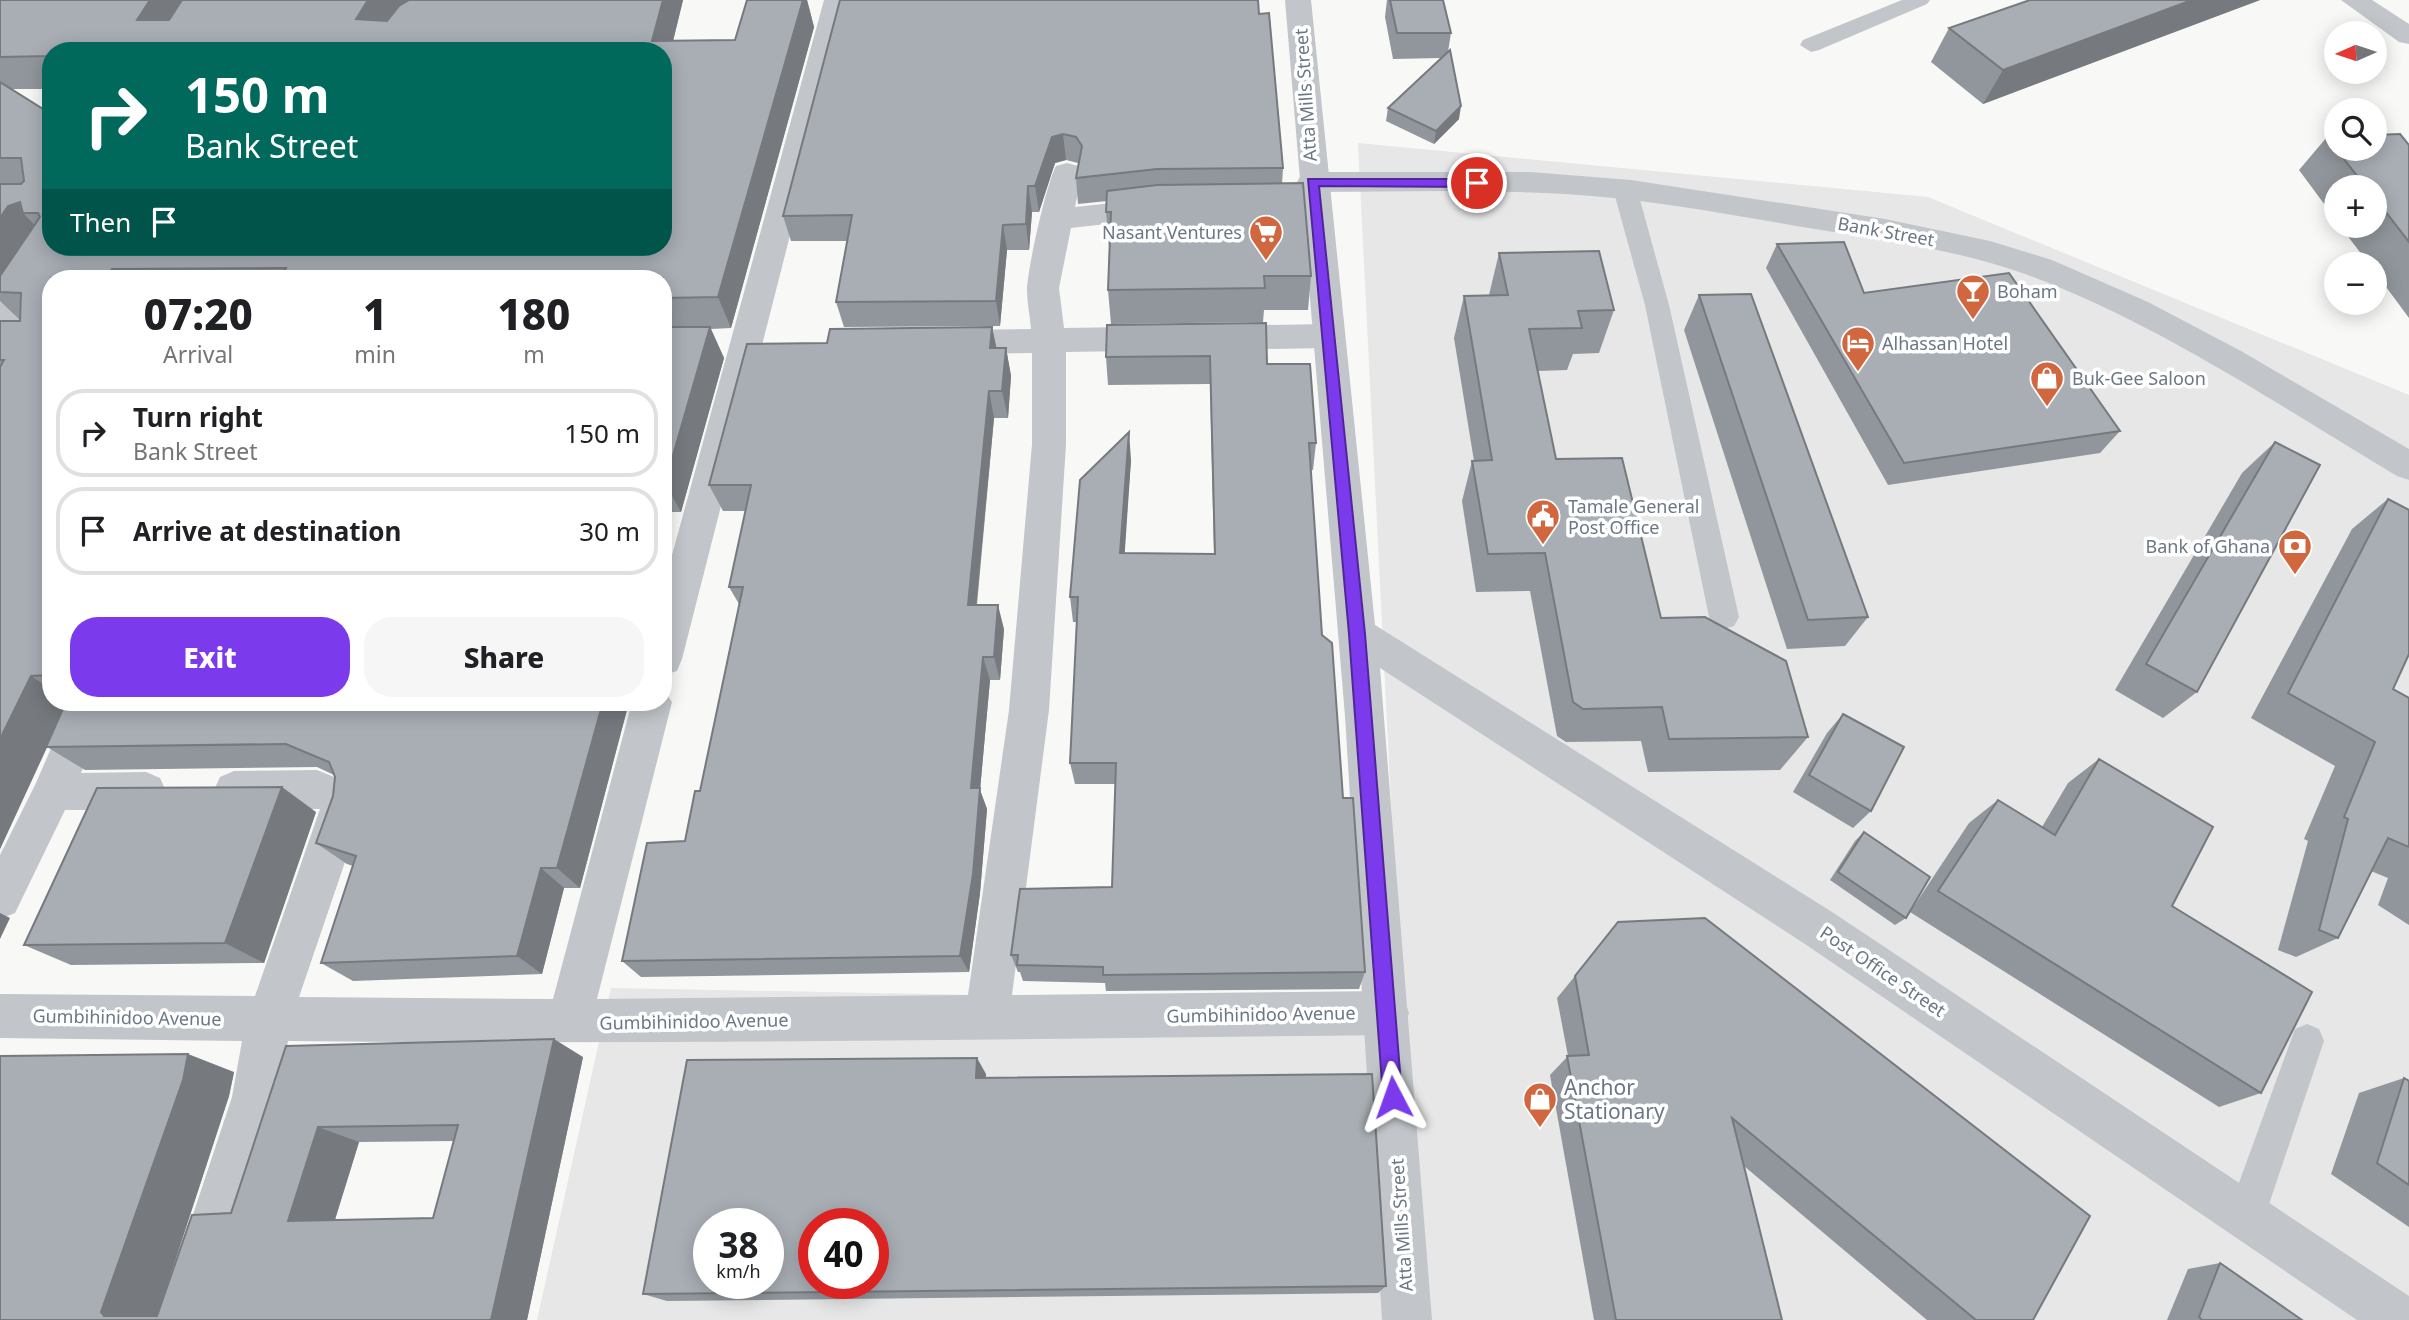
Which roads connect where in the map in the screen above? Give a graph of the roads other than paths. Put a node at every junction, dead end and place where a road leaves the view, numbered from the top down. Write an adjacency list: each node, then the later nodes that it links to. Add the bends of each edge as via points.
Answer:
1 (837, 0): 19 (street)
2 (1298, 0): 9 (street, Atta Mills Street)
3 (1920, 0): 6 (lane)
4 (2354, 0): 5 (street)
5 (2409, 36)
6 (1811, 45)
7 (1067, 173): 11 (street)
8 (1625, 189): 9 (street, Bank Street, via 1561,184); 17 (street, Bank Street, via 1925,237 2040,267 2171,328); 18 (lane, via 1657,305)
9 (1305, 198): 14 (street, Atta Mills Street)
10 (1184, 208): 11 (street)
11 (1057, 219): 15 (street, via 1043,288)
12 (47, 256): 13 (street)
13 (8, 334)
14 (1329, 336): 15 (street); 20 (street, Atta Mills Street)
15 (1049, 341): 16 (street); 27 (street, via 1049,443 1029,710)
16 (911, 342)
17 (2409, 466)
18 (1724, 617)
19 (672, 624)
20 (1357, 634): 25 (street, Atta Mills Street); 31 (street, Post Office Street, via 1817,927)
21 (87, 711): 23 (street)
22 (650, 711): 29 (street)
23 (53, 792): 24 (street); 28 (street, via 317,789 342,799)
24 (0, 898)
25 (1387, 1013): 27 (street, Gumbihinidoo Avenue); 33 (street, Atta Mills Street)
26 (0, 1016): 28 (street, Gumbihinidoo Avenue)
27 (987, 1018): 29 (street, Gumbihinidoo Avenue)
28 (269, 1019): 29 (street, Gumbihinidoo Avenue); 32 (street, via 255,1097)
29 (569, 1022)
30 (2307, 1041): 31 (lane)
31 (2247, 1213): 34 (street, Post Office Street)
32 (183, 1320)
33 (1407, 1320)
34 (2401, 1320)

